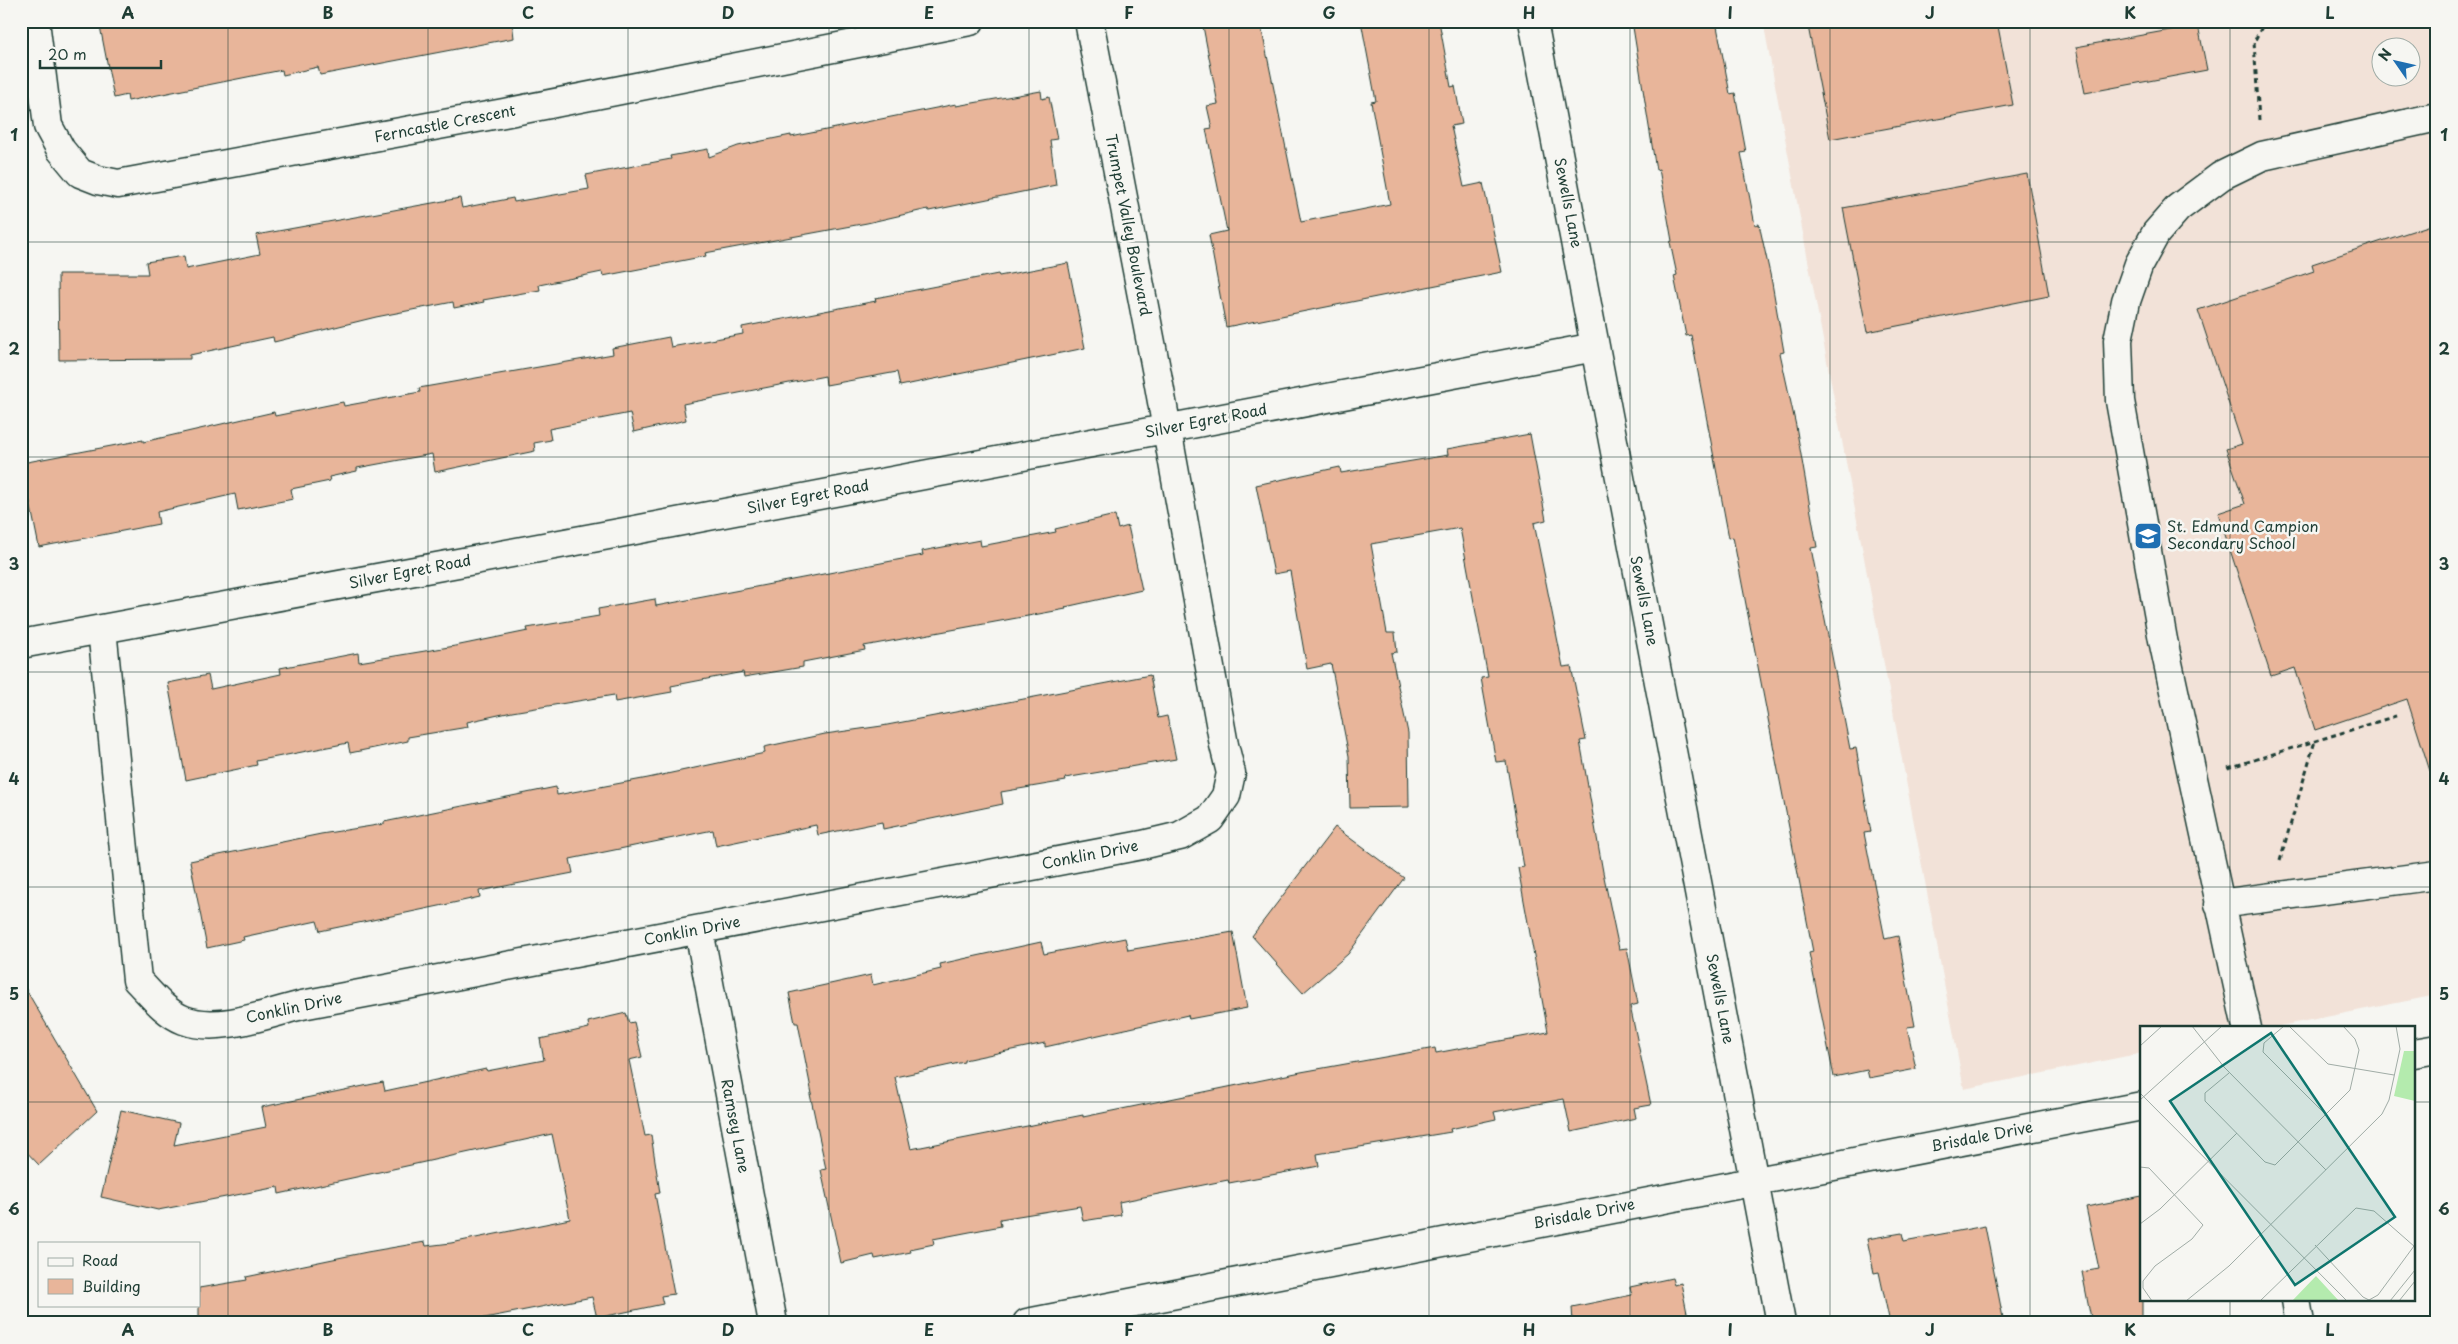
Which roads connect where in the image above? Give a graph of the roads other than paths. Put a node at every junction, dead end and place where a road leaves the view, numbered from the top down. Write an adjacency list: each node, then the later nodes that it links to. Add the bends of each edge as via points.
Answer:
1 (35, 21): 2 (street, Ferncastle Crescent, via 48,126 61,150 80,173 118,184 495,115)
2 (970, 21)
3 (1089, 21): 7 (street, Trumpet Valley Boulevard)
4 (1533, 21): 6 (street, Sewells Lane)
5 (2437, 116): 11 (street, via 2262,156 2221,176 2178,208 2156,233 2139,264 2126,301 2118,340 2120,401 2162,640)
6 (1595, 347): 7 (street, Silver Egret Road); 17 (street, Sewells Lane)
7 (1166, 429): 8 (street, Silver Egret Road); 12 (street, Conklin Drive, via 1231,773 1226,796 1210,819 1180,836 1142,845)
8 (102, 629): 9 (street, Silver Egret Road); 12 (street, Conklin Drive, via 137,980 158,1002 183,1020 214,1026 302,1005)
9 (21, 644)
10 (2437, 875): 11 (street)
11 (2219, 904): 13 (street)
12 (699, 930): 19 (street, Ramsey Lane)
13 (2247, 1026)
14 (2437, 1049): 15 (street)
15 (2416, 1053)
16 (2140, 1106): 17 (street, Brisdale Drive)
17 (1754, 1181): 20 (street, Brisdale Drive); 21 (street, Sewells Lane)
18 (2296, 1302): 22 (street)
19 (774, 1323)
20 (1027, 1323)
21 (1781, 1323)
22 (2300, 1323)

